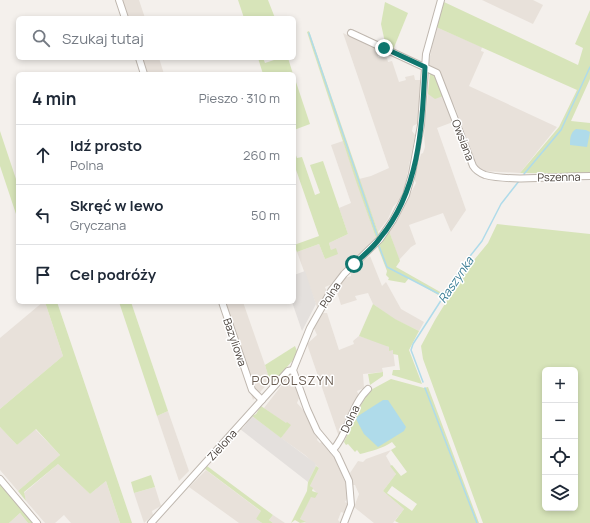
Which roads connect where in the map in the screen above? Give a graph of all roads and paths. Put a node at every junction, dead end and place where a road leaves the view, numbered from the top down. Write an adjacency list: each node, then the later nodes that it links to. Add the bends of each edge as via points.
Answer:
1 (119, 0): 3 (street)
2 (441, 0): 6 (street, Polna, via 427,50)
3 (124, 16)
4 (351, 33): 6 (street, Owsiana)
5 (139, 60): 7 (street)
6 (425, 67): 9 (street, Owsiana, via 439,76 476,170 492,176); 11 (street, Polna, via 418,144 402,204 380,239 344,274 331,291 310,328)
7 (143, 72)
8 (590, 176): 9 (street, Pszenna)
9 (528, 178)
10 (223, 304): 13 (street, Bazyliowa, via 252,390)
11 (293, 370): 13 (street, Zielona, via 288,372); 14 (street, via 306,409 317,431)
12 (368, 388): 14 (street, Dolna, via 359,400 340,442)
13 (262, 400): 17 (street, Zielona)
14 (333, 450): 18 (street, via 344,467 351,492 351,505)
15 (0, 479): 16 (street)
16 (38, 523)
17 (151, 523)
18 (344, 523)

